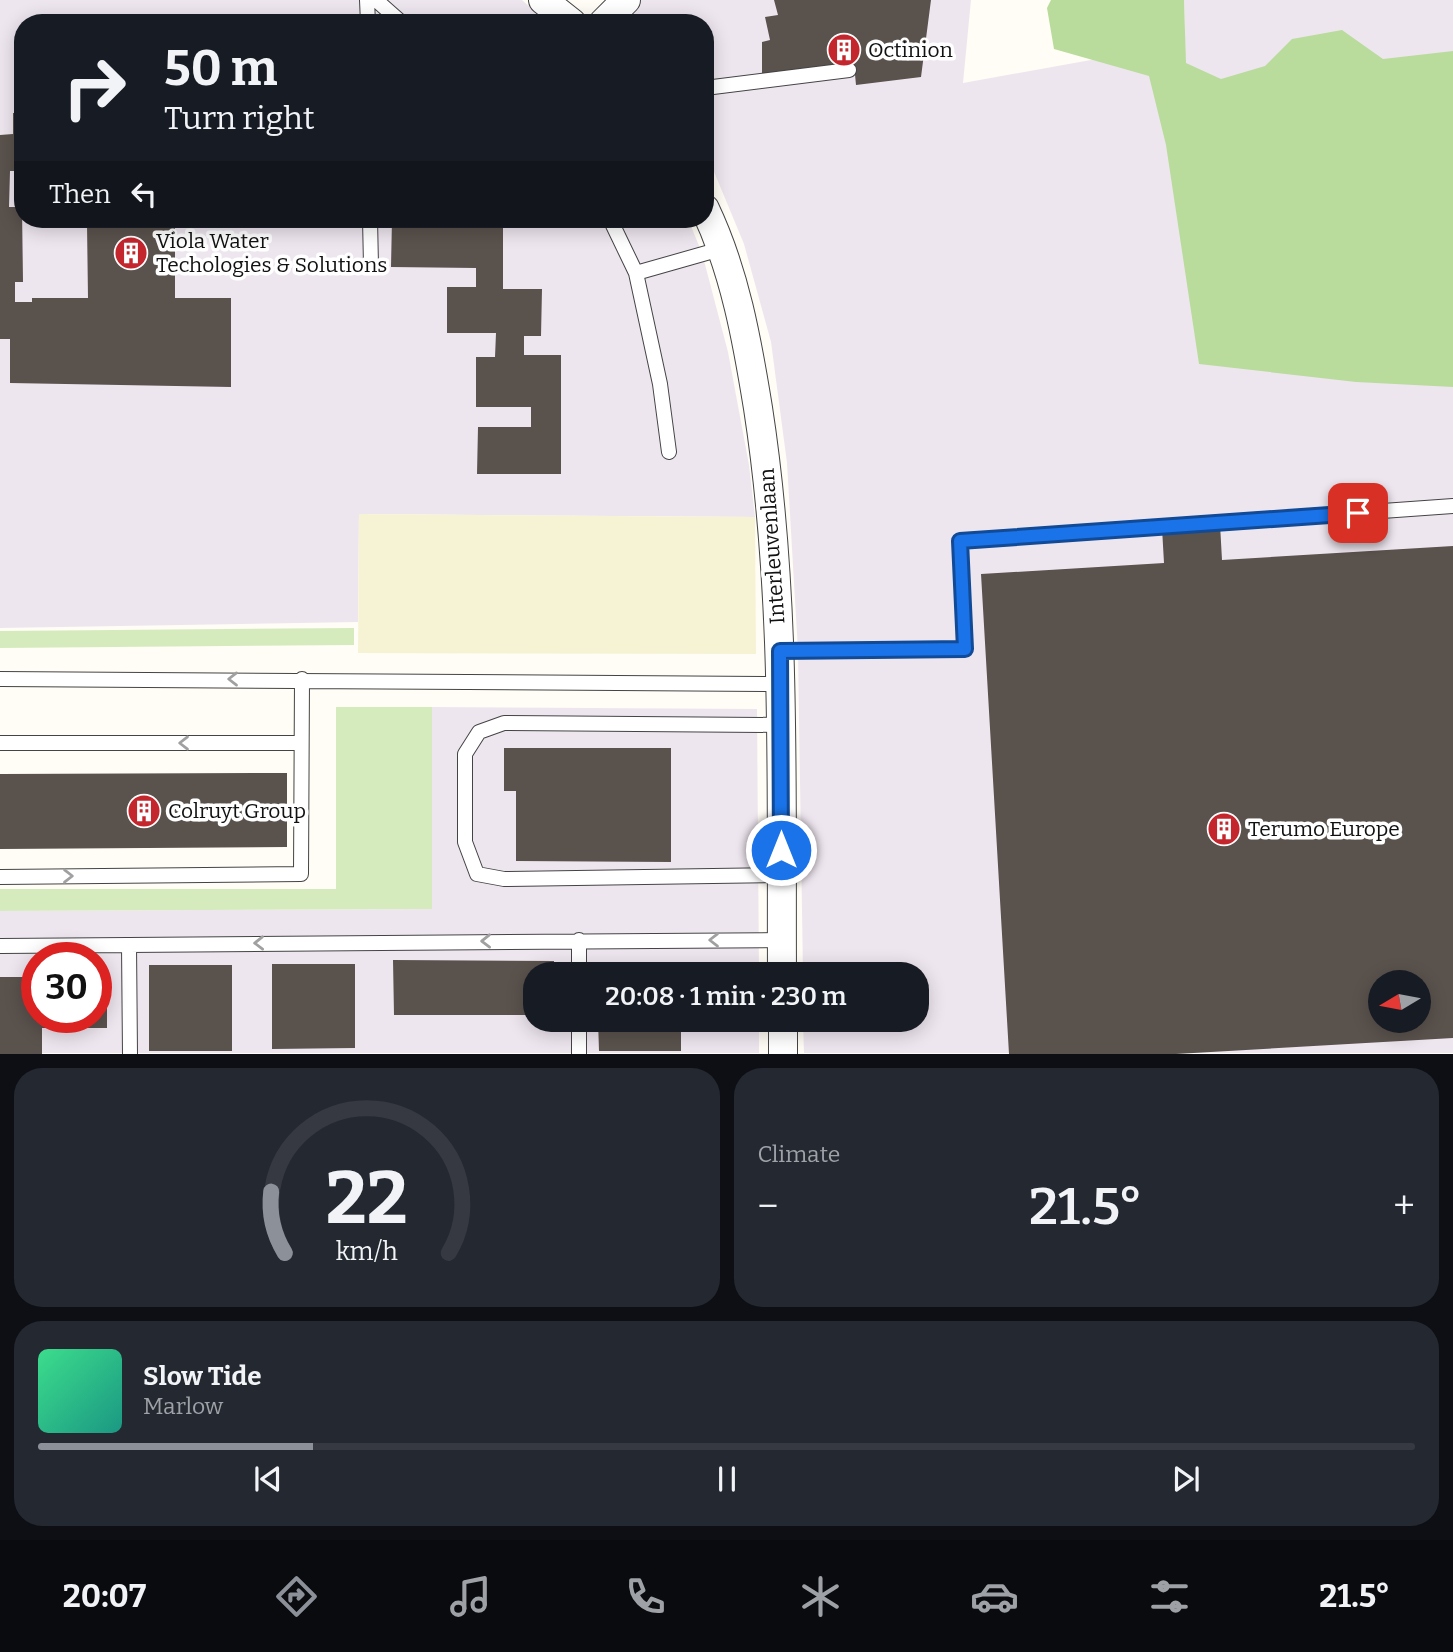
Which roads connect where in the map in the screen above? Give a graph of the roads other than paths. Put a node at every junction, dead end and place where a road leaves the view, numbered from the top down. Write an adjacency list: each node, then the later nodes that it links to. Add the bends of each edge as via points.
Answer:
1 (376, 0): 4 (lane)
2 (543, 0): 5 (street)
3 (626, 0): 6 (street)
4 (392, 14)
5 (561, 14)
6 (612, 14)
7 (849, 70): 8 (lane)
8 (714, 87)
9 (714, 227): 12 (street, Interleuvenlaan)
10 (370, 228): 13 (lane)
11 (614, 228): 14 (lane)
12 (724, 248): 14 (lane); 17 (street, Interleuvenlaan, via 748,347 767,464)
13 (371, 265)
14 (636, 273): 15 (lane, via 660,384)
15 (668, 452)
16 (1453, 506): 17 (lane, via 960,541 965,649)
17 (780, 651): 20 (street, Interleuvenlaan)
18 (0, 679): 19 (lane, one-way to 18)
19 (302, 679): 20 (lane); 23 (lane)
20 (780, 684): 21 (street, Interleuvenlaan)
21 (780, 725): 24 (street, Interleuvenlaan); 24 (lane, via 503,723 479,732 465,754 465,842 477,874 505,879)
22 (0, 743): 23 (lane, one-way to 22)
23 (301, 743): 25 (lane, one-way to 23, via 300,874)
24 (782, 875): 27 (street, Interleuvenlaan)
25 (0, 877)
26 (579, 940): 27 (lane, one-way to 26); 28 (lane, one-way to 28); 30 (lane)
27 (782, 940): 31 (street, Interleuvenlaan)
28 (129, 945): 29 (lane); 34 (lane)
29 (0, 946)
30 (579, 962)
31 (782, 962)
32 (579, 1032): 35 (lane)
33 (783, 1032): 36 (street)
34 (130, 1054)
35 (579, 1054)
36 (783, 1054)

